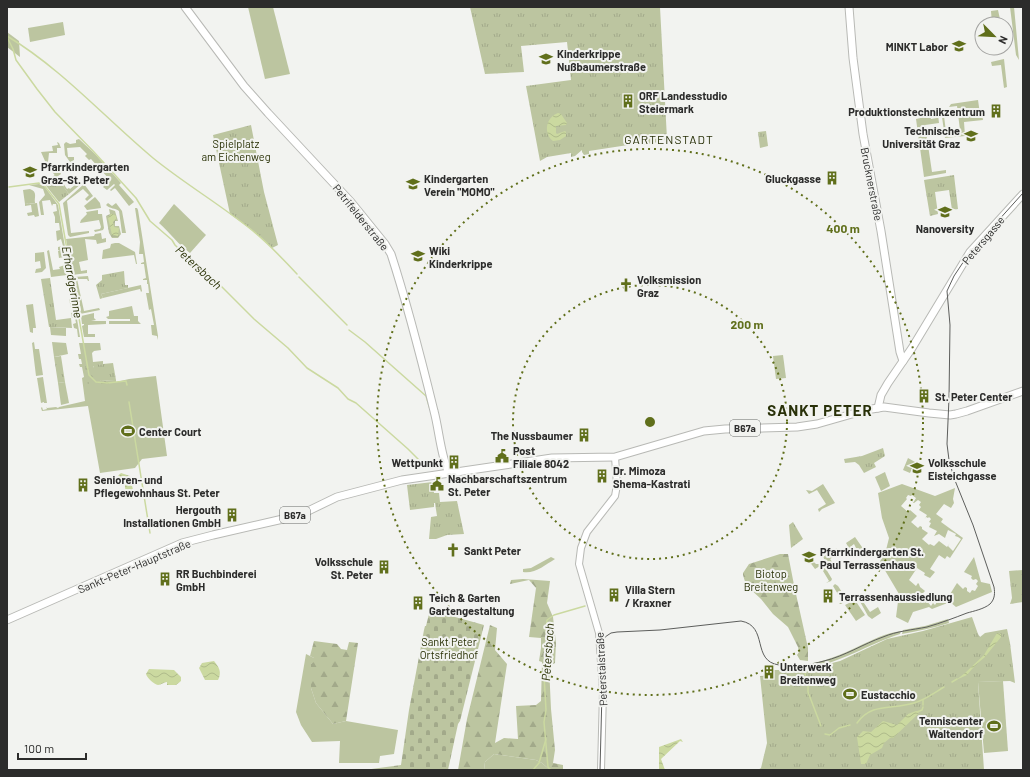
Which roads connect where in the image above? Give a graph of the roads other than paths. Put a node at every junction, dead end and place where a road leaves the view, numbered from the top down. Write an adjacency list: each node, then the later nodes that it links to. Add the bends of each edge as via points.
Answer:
1 (185, 7): 8 (main road, Petrifelderstraße, via 244,86 351,202 391,254 414,330 445,466)
2 (849, 7): 4 (main road, Brucknerstraße, via 862,134)
3 (1023, 194): 4 (main road, Petersgasse, via 970,252)
4 (903, 361): 6 (main road, via 881,395)
5 (1023, 391): 6 (main road, B67a, via 950,415 890,407)
6 (878, 408): 7 (main road, Sankt-Peter-Hauptstraße / B67a, via 797,427 704,431)
7 (616, 457): 8 (main road, Sankt-Peter-Hauptstraße / B67a, via 552,458); 10 (street, Peterstalstraße, via 615,496 587,532 579,564 598,628 601,650)
8 (449, 473): 9 (main road, Sankt-Peter-Hauptstraße / B67a, via 368,488 283,519 182,544)
9 (7, 620)
10 (601, 770)

